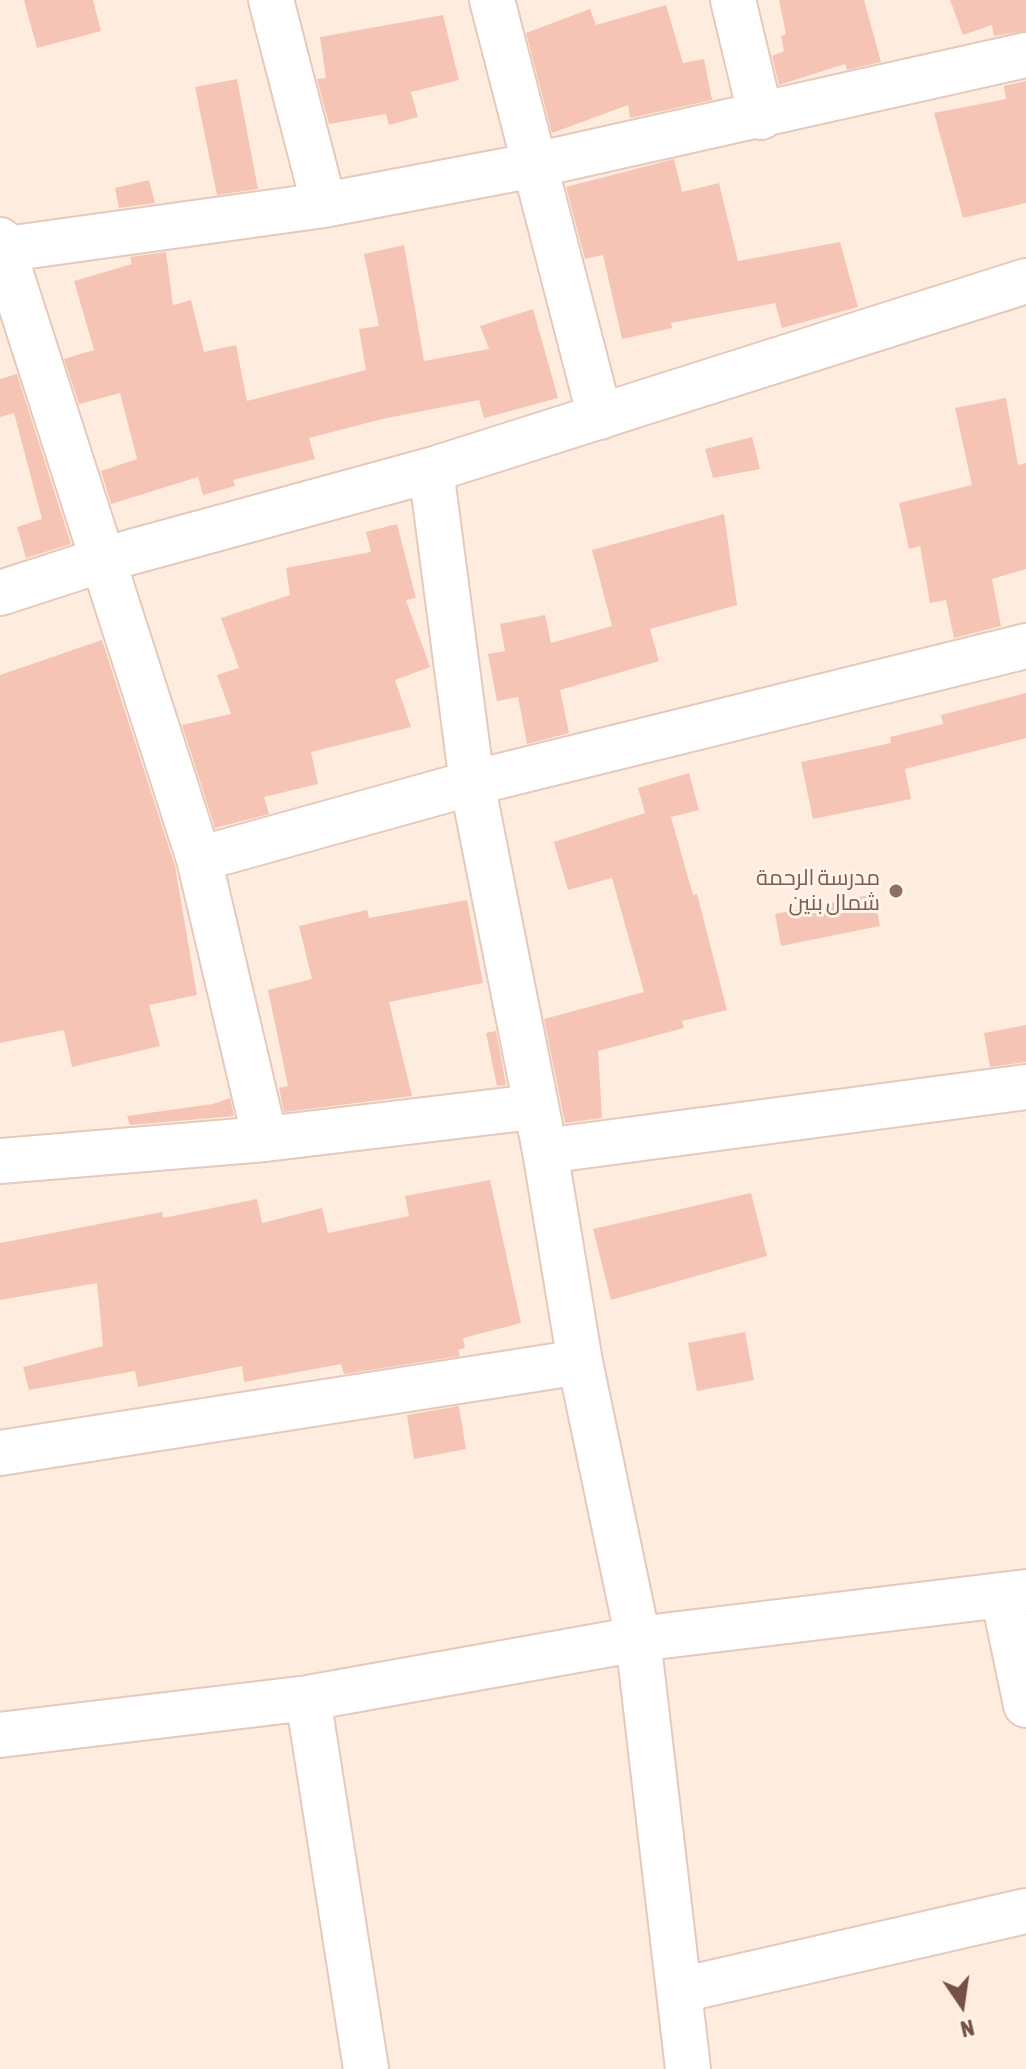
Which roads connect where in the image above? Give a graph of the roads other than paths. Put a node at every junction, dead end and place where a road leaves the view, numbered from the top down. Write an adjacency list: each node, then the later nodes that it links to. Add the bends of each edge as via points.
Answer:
1 (271, 0): 7 (street)
2 (492, 0): 6 (street)
3 (733, 0): 5 (street)
4 (1026, 55): 5 (street)
5 (761, 117): 6 (street)
6 (535, 165): 7 (street); 10 (street)
7 (324, 205): 8 (street)
8 (1, 247): 12 (street)
9 (1026, 281): 10 (street)
10 (600, 417): 11 (street)
11 (431, 470): 12 (street); 15 (street)
12 (102, 560): 13 (street); 16 (street)
13 (0, 593)
14 (1026, 646): 15 (street)
15 (472, 783): 16 (street); 18 (street)
16 (199, 859): 19 (street)
17 (1026, 1087): 20 (street)
18 (533, 1107): 19 (street); 20 (street)
19 (265, 1139): 21 (street)
20 (545, 1151): 22 (street)
21 (0, 1161)
22 (580, 1362): 23 (street); 25 (street)
23 (0, 1453)
24 (1015, 1594): 25 (street); 27 (street)
25 (638, 1639): 26 (street); 30 (street)
26 (308, 1698): 28 (street); 31 (street)
27 (1026, 1705)
28 (0, 1735)
29 (1026, 1911): 30 (street)
30 (681, 1990): 32 (street)
31 (366, 2069)
32 (688, 2069)

